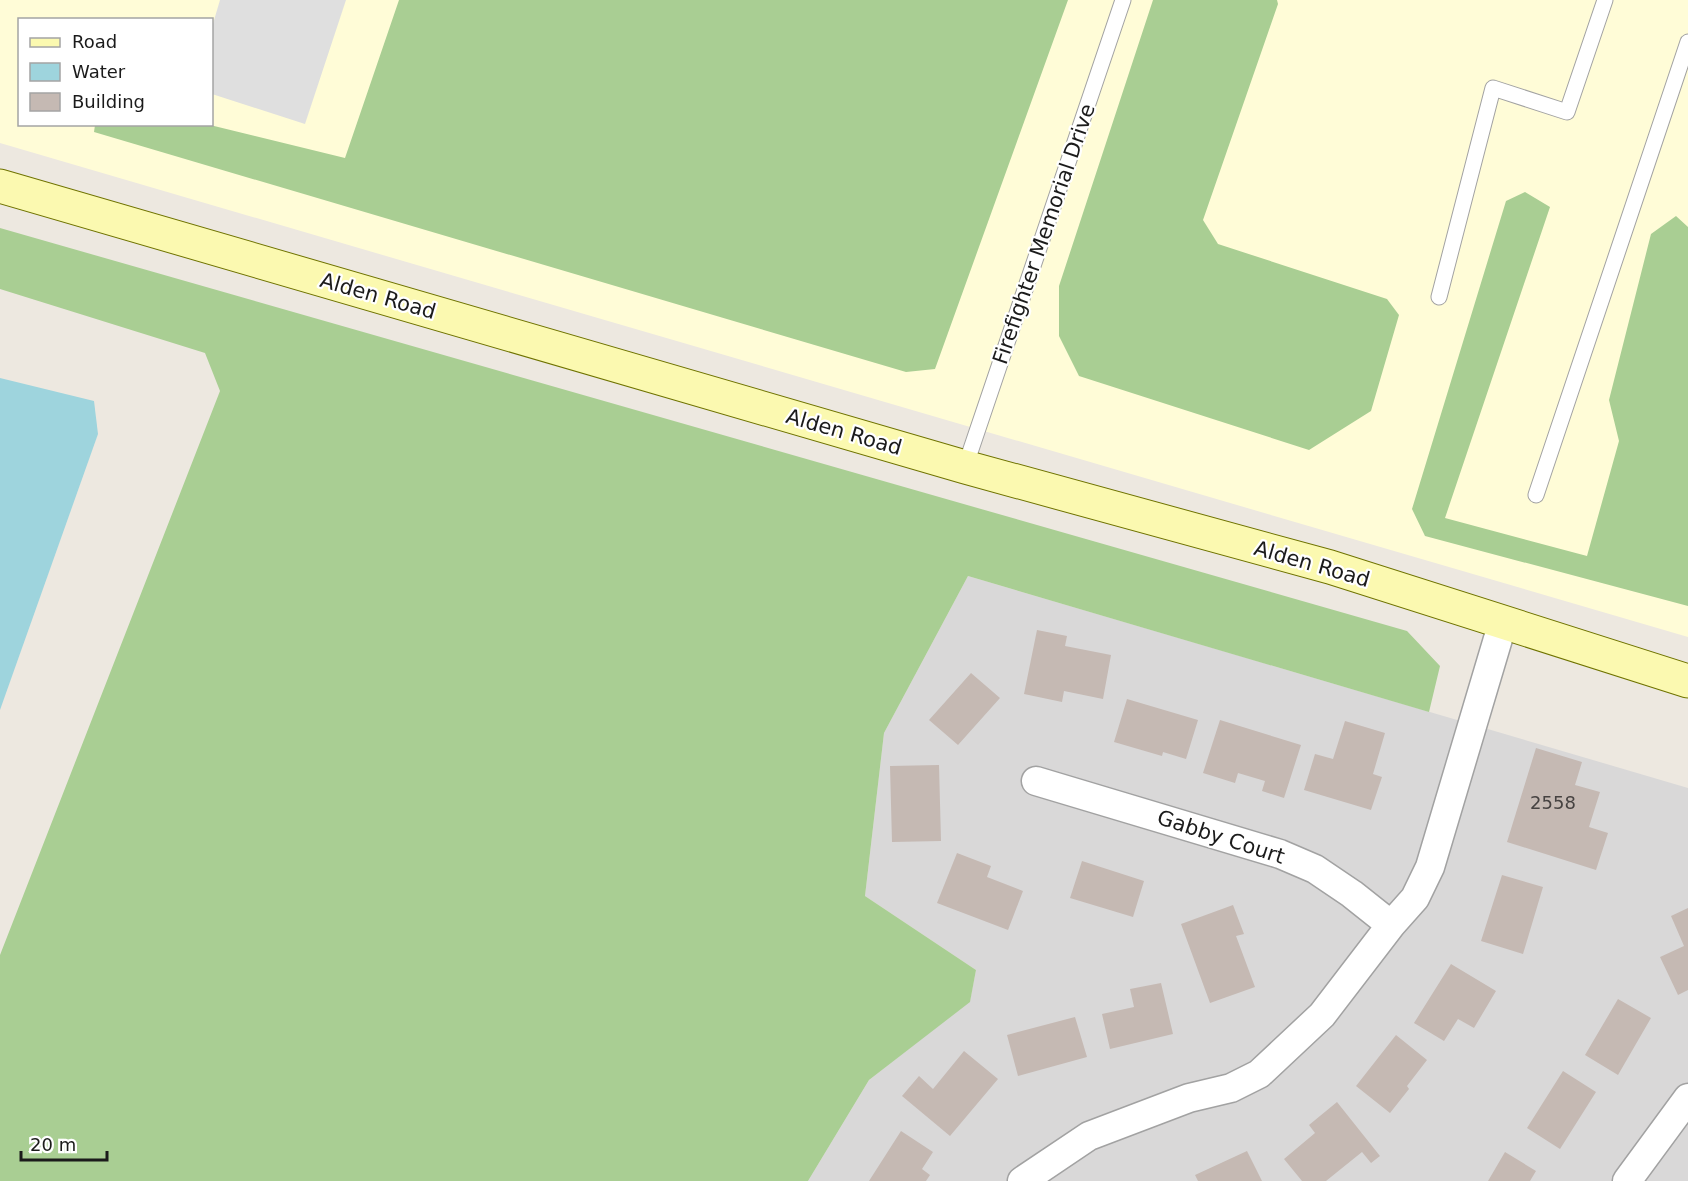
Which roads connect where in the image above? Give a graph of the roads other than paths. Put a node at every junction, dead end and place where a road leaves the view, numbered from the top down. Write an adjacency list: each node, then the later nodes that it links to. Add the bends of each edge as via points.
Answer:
1 (1123, 0): 6 (lane, Firefighter Memorial Drive)
2 (1605, 0): 5 (lane, via 1567,112 1493,88)
3 (1688, 42): 7 (lane)
4 (0, 186): 6 (street, Alden Road)
5 (1439, 297)
6 (965, 467): 8 (street, Alden Road, via 1330,567)
7 (1536, 495)
8 (1503, 622): 9 (street, Alden Road); 11 (street, via 1430,867 1415,898)
9 (1688, 681)
10 (1036, 781): 11 (street, Gabby Court, via 1280,854 1315,869)
11 (1391, 925): 13 (street, via 1322,1015 1258,1074 1231,1088 1190,1098 1089,1136)
12 (1688, 1098): 14 (street)
13 (1022, 1181)
14 (1627, 1181)

